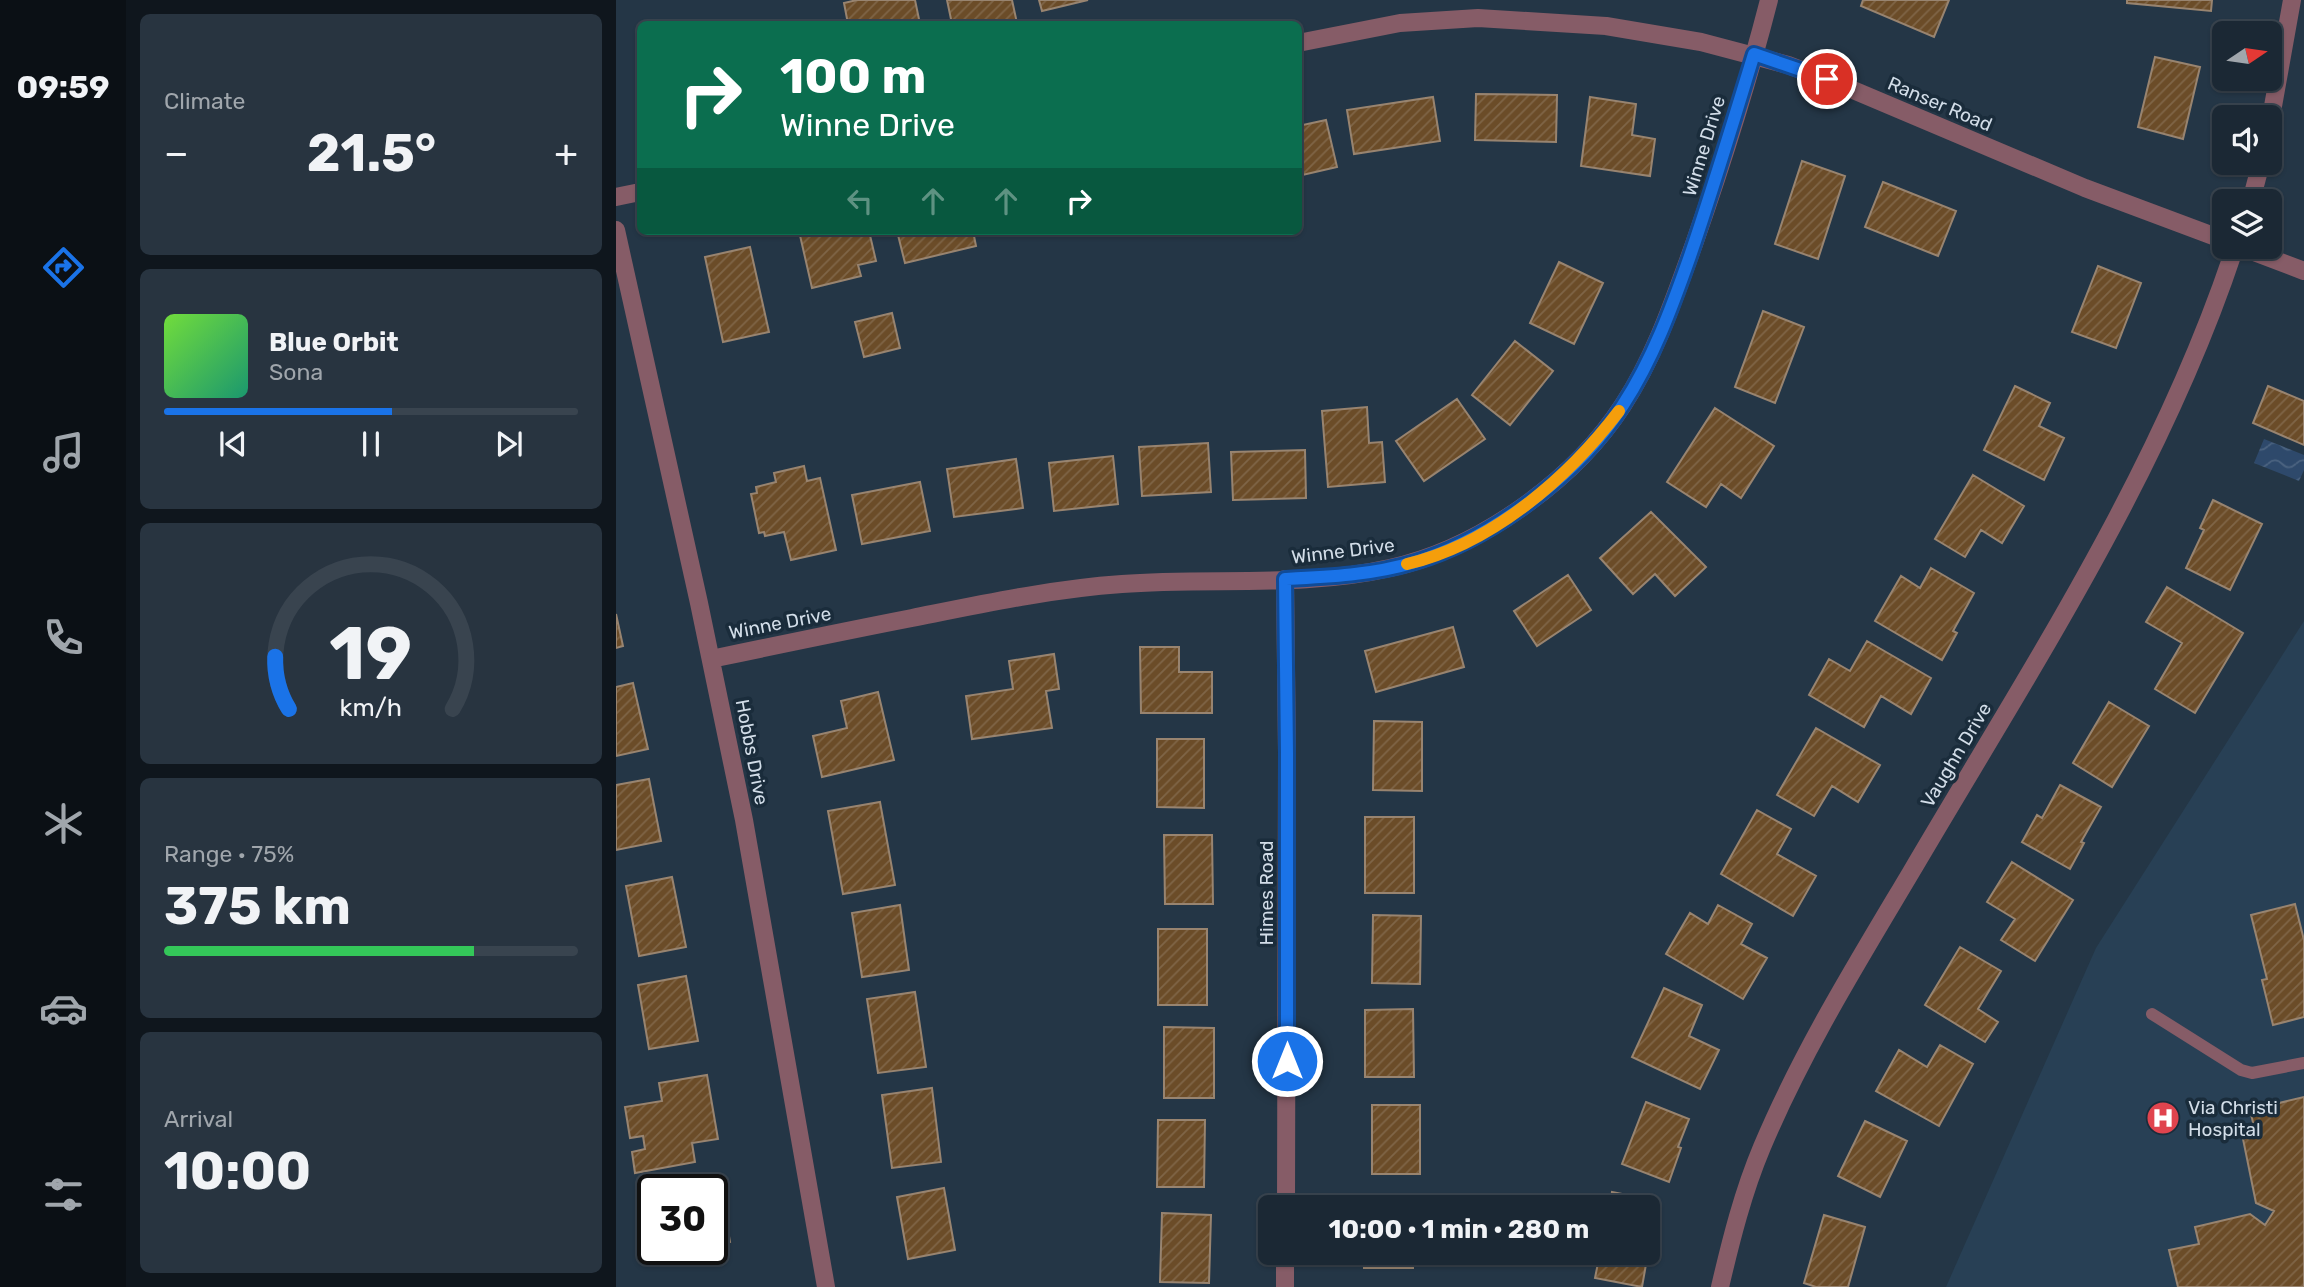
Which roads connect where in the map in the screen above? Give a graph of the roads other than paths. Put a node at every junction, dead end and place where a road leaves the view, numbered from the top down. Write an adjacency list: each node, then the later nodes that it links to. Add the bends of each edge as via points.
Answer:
1 (1769, 0): 4 (street, Winne Drive)
2 (2292, 0): 5 (street)
3 (1302, 42): 4 (street, Ranser Road, via 1400,23 1478,18 1647,31)
4 (1754, 54): 9 (street, Ranser Road); 13 (street, Winne Drive, via 1668,315 1640,376 1600,437 1517,510 1467,541 1388,569)
5 (2273, 105)
6 (637, 193): 7 (street)
7 (616, 197)
8 (616, 230): 14 (street, Hobbs Drive)
9 (2212, 236)
10 (2231, 259): 21 (street, Vaughn Drive, via 2183,385 2080,586 1842,990 1779,1108 1743,1201)
11 (2272, 259): 12 (street)
12 (2304, 271)
13 (1285, 579): 14 (street, Winne Drive, via 1153,582 1064,590); 17 (street, Himes Road)
14 (711, 659): 19 (street, Hobbs Drive, via 758,892)
15 (2152, 1014): 16 (lane, via 2241,1070 2252,1073)
16 (2304, 1063)
17 (1286, 1195)
18 (1285, 1265): 20 (street)
19 (826, 1287)
20 (1285, 1287)
21 (1720, 1287)

